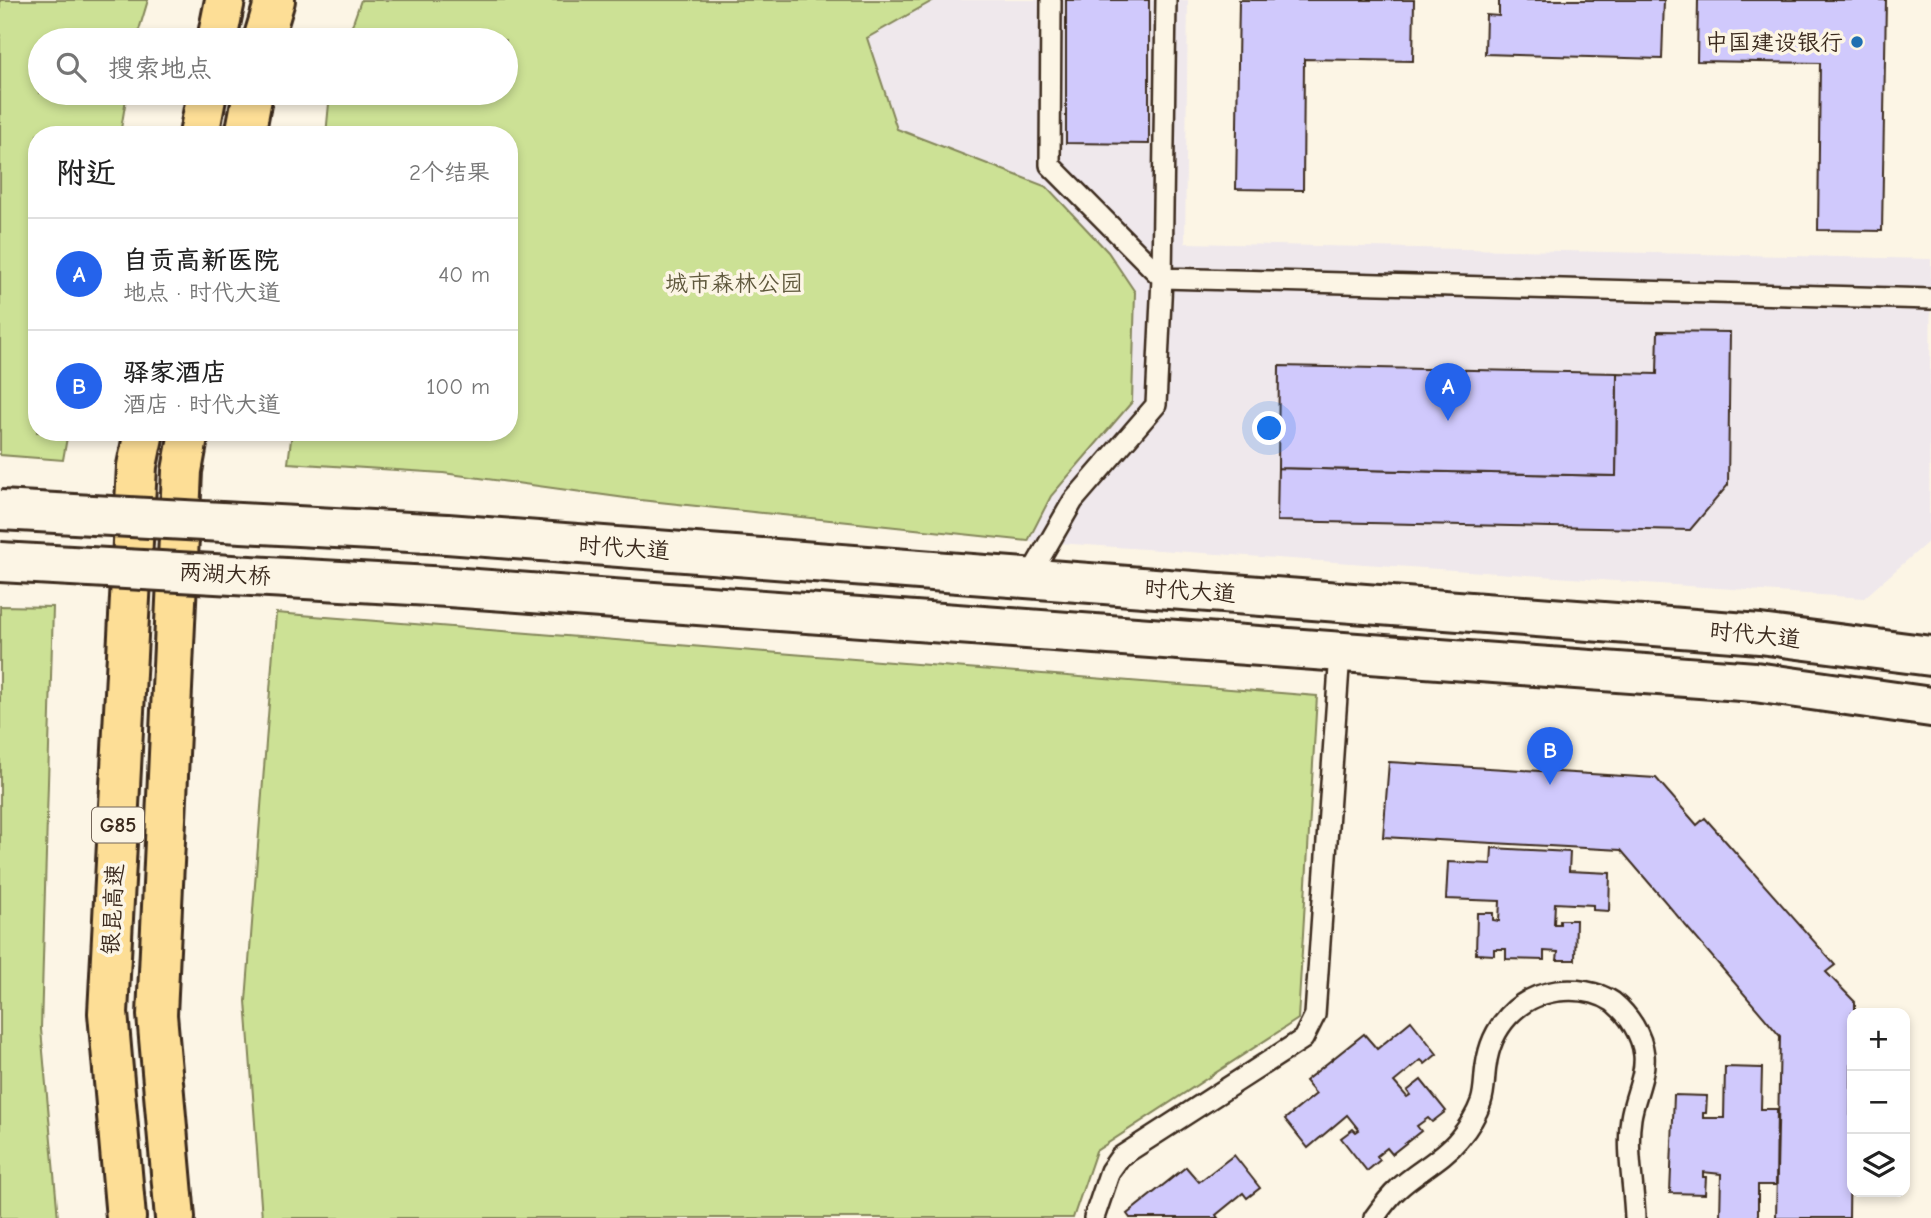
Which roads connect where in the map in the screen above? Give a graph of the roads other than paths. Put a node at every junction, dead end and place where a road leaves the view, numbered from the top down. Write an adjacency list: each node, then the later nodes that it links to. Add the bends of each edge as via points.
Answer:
1 (225, 0): 5 (highway)
2 (275, 0): 6 (highway)
3 (1051, 0): 11 (lane, via 1050,165)
4 (1166, 0): 11 (lane)
5 (219, 28)
6 (267, 28)
7 (205, 105): 9 (highway)
8 (251, 105): 10 (highway)
9 (201, 126)
10 (247, 126)
11 (1163, 278): 12 (lane); 17 (lane, via 1156,405 1073,501)
12 (1931, 299)
13 (142, 441): 22 (highway, 银昆高速 / G85, via 136,480 108,1013)
14 (187, 441): 23 (highway, G85, via 182,471 157,1015)
15 (0, 510): 17 (main road, 时代大道, bridge, via 447,534)
16 (0, 562): 18 (main road, 两湖大桥, bridge)
17 (1028, 579): 20 (main road, 时代大道, via 1760,634)
18 (449, 587): 19 (main road, 时代大道)
19 (1340, 653): 21 (main road, 时代大道, via 1755,682); 24 (lane, via 1315,1015 1303,1040 1115,1161)
20 (1931, 656)
21 (1931, 707)
22 (126, 1218)
23 (175, 1218)
24 (1094, 1218)
25 (1374, 1218): 26 (lane, via 1398,1189 1457,1142 1473,1120 1501,1021 1533,998 1570,990 1611,1001 1640,1037 1645,1057 1631,1119)
26 (1635, 1218)

